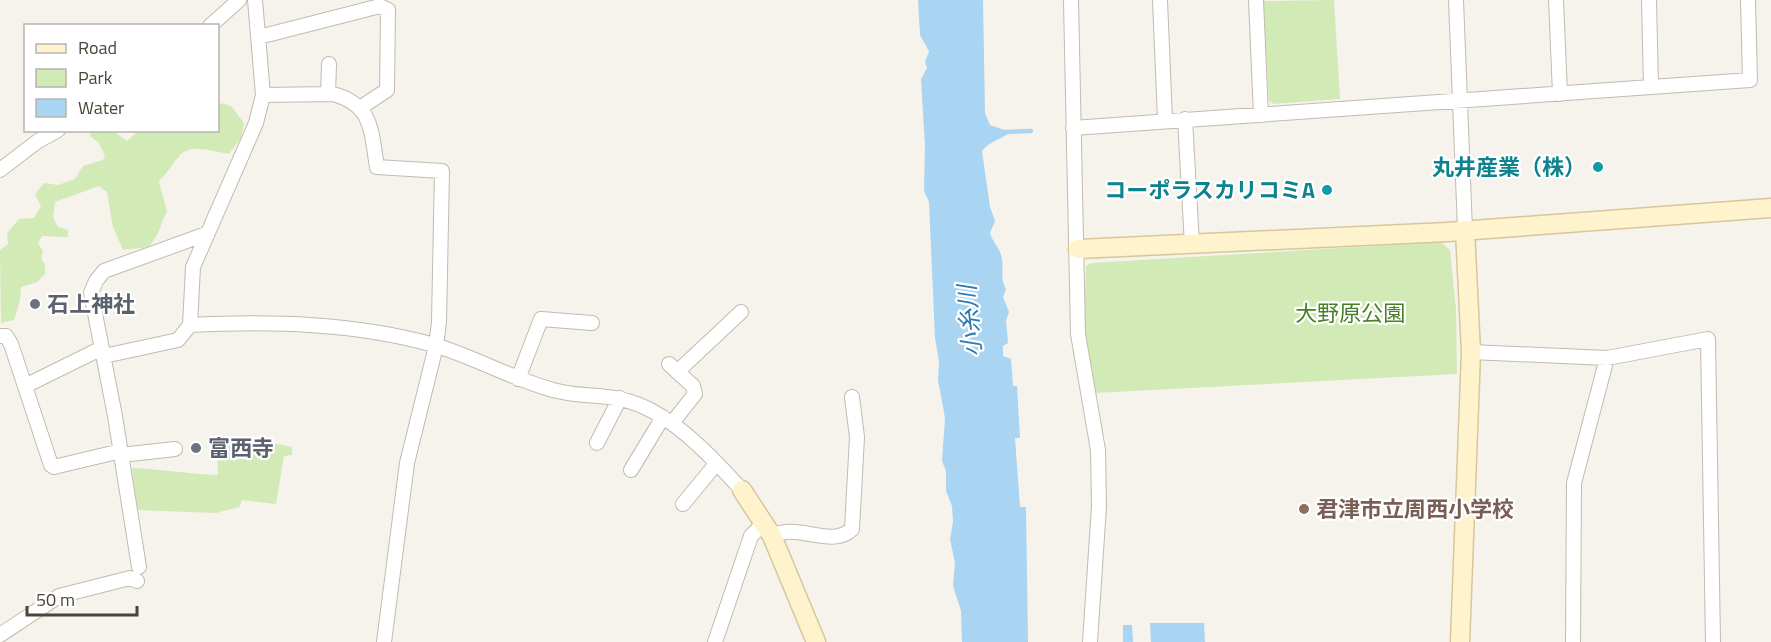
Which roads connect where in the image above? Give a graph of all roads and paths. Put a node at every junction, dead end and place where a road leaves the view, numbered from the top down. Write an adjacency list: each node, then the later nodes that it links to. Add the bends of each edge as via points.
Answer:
1 (239, 0): 10 (street)
2 (255, 0): 11 (street)
3 (1071, 0): 22 (street)
4 (1160, 0): 21 (street)
5 (1256, 0): 19 (street)
6 (1456, 0): 17 (street)
7 (1556, 0): 15 (street)
8 (1649, 0): 13 (street)
9 (1748, 0): 13 (street, via 1750,80)
10 (212, 24)
11 (259, 37): 16 (street); 18 (street, via 380,6 388,10 387,90)
12 (329, 64): 14 (street)
13 (1651, 87): 15 (street)
14 (328, 94): 16 (street); 18 (street, via 341,96)
15 (1560, 94): 17 (street)
16 (263, 95): 27 (street, via 256,123)
17 (1459, 100): 19 (street); 26 (street)
18 (360, 108): 34 (street, via 375,139 377,167 442,171)
19 (1261, 115): 20 (street)
20 (1185, 119): 21 (street); 28 (street)
21 (1165, 120): 22 (street)
22 (1073, 128): 29 (street)
23 (54, 132): 24 (street)
24 (0, 170)
25 (1771, 208): 26 (street)
26 (1465, 230): 28 (street); 36 (street)
27 (206, 234): 32 (street, via 193,267); 35 (street, via 104,271 96,280 92,293)
28 (1192, 246): 29 (street)
29 (1078, 249): 55 (street, via 1078,334 1098,450 1099,506)
30 (741, 312): 42 (street, via 673,368 693,386 695,394)
31 (591, 324): 38 (street, via 540,318)
32 (190, 325): 34 (street, via 302,325 388,334); 35 (street, via 178,340)
33 (0, 336): 39 (street, via 9,340)
34 (436, 346): 38 (street); 52 (street, via 407,463)
35 (103, 352): 39 (street); 45 (street)
36 (1471, 352): 37 (street); 56 (street)
37 (1607, 358): 57 (street, via 1574,483); 58 (street, via 1707,339)
38 (518, 379): 41 (street, via 555,391)
39 (25, 386): 45 (street, via 51,465)
40 (852, 396): 50 (street, via 857,437 852,529 833,537)
41 (620, 398): 42 (street); 43 (street)
42 (667, 420): 46 (street); 47 (street)
43 (597, 443)
44 (175, 449): 45 (street)
45 (121, 453): 51 (street, via 138,574 59,596)
46 (716, 464): 48 (street); 49 (street)
47 (631, 470)
48 (742, 490): 50 (street)
49 (683, 504)
50 (768, 529): 53 (street, via 752,536); 54 (street)
51 (0, 635)
52 (384, 642)
53 (715, 642)
54 (816, 642)
55 (1090, 642)
56 (1460, 642)
57 (1573, 642)
58 (1713, 642)

